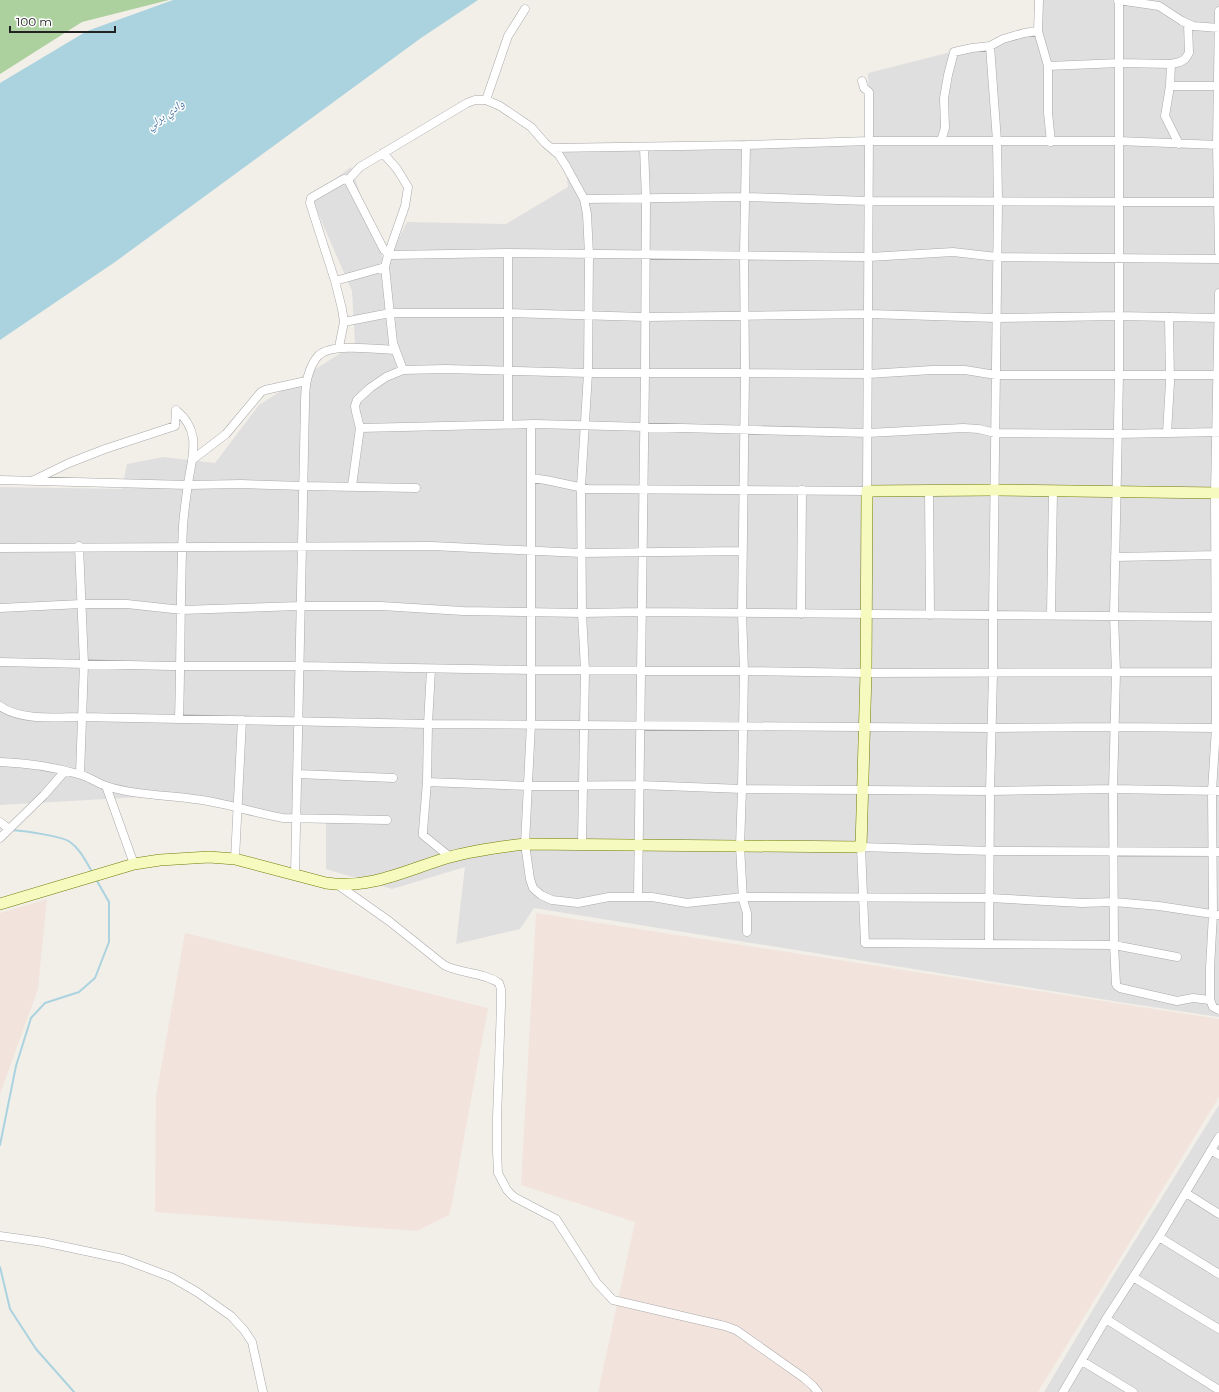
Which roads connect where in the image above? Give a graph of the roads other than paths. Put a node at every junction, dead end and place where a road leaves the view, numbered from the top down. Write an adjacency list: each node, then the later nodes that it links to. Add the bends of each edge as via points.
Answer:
1 (1039, 0): 7 (street)
2 (1119, 0): 5 (street, via 1159,6); 9 (street)
3 (526, 9): 15 (street, via 508,36)
4 (1219, 11): 6 (street)
5 (1188, 24): 6 (street); 10 (street, via 1188,55 1180,62)
6 (1219, 28): 14 (street)
7 (1038, 31): 8 (street, via 1002,39); 11 (street)
8 (990, 46): 17 (street, via 954,52 944,98 945,128); 18 (street)
9 (1120, 63): 10 (street); 11 (street); 20 (street)
10 (1171, 64): 13 (street)
11 (1048, 66): 19 (street)
12 (862, 81): 16 (street, via 864,88 869,92)
13 (1170, 86): 14 (street); 21 (street, via 1165,116)
14 (1218, 86): 23 (street)
15 (486, 100): 25 (street, via 500,106 531,127); 26 (street, via 467,103)
16 (869, 141): 17 (street); 22 (street); 31 (street)
17 (941, 141): 18 (street)
18 (996, 141): 19 (street); 32 (street)
19 (1051, 142): 20 (street)
20 (1118, 142): 21 (street); 33 (street)
21 (1178, 144): 23 (street)
22 (746, 145): 24 (street); 28 (street)
23 (1218, 145): 34 (street)
24 (644, 147): 25 (street); 29 (street)
25 (552, 148): 30 (street, via 566,166)
26 (383, 153): 27 (street, via 360,167); 39 (street, via 408,187 405,206)
27 (348, 180): 39 (street); 46 (street, via 344,179 311,198 310,202)
28 (746, 197): 29 (street); 31 (street); 40 (street)
29 (646, 198): 30 (street); 38 (street)
30 (584, 199): 37 (street)
31 (869, 201): 32 (street); 41 (street)
32 (998, 201): 33 (street); 42 (street)
33 (1119, 202): 34 (street); 43 (street)
34 (1218, 202): 35 (street)
35 (1219, 252)
36 (508, 253): 37 (street); 39 (street); 49 (street)
37 (589, 254): 38 (street); 51 (street)
38 (646, 254): 40 (street); 52 (street)
39 (388, 255): 45 (street)
40 (744, 255): 41 (street); 53 (street)
41 (869, 257): 42 (street, via 953,252); 50 (street)
42 (997, 257): 43 (street); 56 (street)
43 (1119, 257): 44 (street); 54 (street)
44 (1219, 259)
45 (385, 267): 46 (street); 48 (street)
46 (335, 281): 58 (street)
47 (1219, 293): 57 (street)
48 (390, 313): 49 (street); 58 (street); 60 (street)
49 (507, 313): 51 (street); 62 (street)
50 (869, 314): 53 (street); 56 (street); 66 (street)
51 (588, 316): 52 (street); 63 (street)
52 (645, 316): 53 (street); 64 (street)
53 (746, 316): 65 (street)
54 (1118, 316): 55 (street); 56 (street); 68 (street)
55 (1169, 317): 57 (street); 69 (street)
56 (996, 318): 67 (street)
57 (1219, 318): 70 (street)
58 (344, 322): 59 (street)
59 (340, 347): 60 (street); 71 (street, via 328,349 320,354)
60 (395, 350): 61 (street)
61 (403, 370): 62 (street); 75 (street, via 386,377 357,400 356,412)
62 (508, 371): 63 (street); 72 (street)
63 (588, 373): 64 (street); 74 (street)
64 (645, 373): 65 (street); 76 (street)
65 (745, 373): 66 (street); 77 (street)
66 (868, 374): 67 (street, via 965,370); 79 (street)
67 (996, 375): 68 (street); 81 (street)
68 (1119, 375): 69 (street); 82 (street)
69 (1170, 375): 70 (street); 80 (street)
70 (1219, 375): 78 (street)
71 (306, 381): 83 (street, via 261,392 226,434); 88 (street)
72 (508, 424): 73 (street); 75 (street)
73 (531, 424): 74 (street); 84 (street)
74 (586, 426): 76 (street); 91 (street)
75 (360, 428): 89 (street)
76 (644, 428): 77 (street); 92 (street)
77 (744, 430): 79 (street); 93 (street)
78 (1218, 432): 80 (street); 100 (street)
79 (868, 433): 81 (street, via 963,428); 97 (street)
80 (1167, 433): 82 (street)
81 (995, 434): 82 (street); 96 (street)
82 (1117, 434): 99 (street)
83 (192, 460): 86 (street, via 193,440 190,426 176,410 175,426 105,449); 87 (street)
84 (531, 478): 91 (street); 106 (street)
85 (0, 480): 86 (street)
86 (32, 481): 87 (street)
87 (188, 485): 88 (street); 102 (street)
88 (303, 486): 89 (street); 103 (street)
89 (352, 486): 90 (street)
90 (416, 488)
91 (581, 488): 92 (street); 108 (street)
92 (643, 489): 93 (street); 107 (street)
93 (743, 489): 94 (street); 105 (street)
94 (802, 490): 97 (street); 119 (street)
95 (929, 490): 96 (street); 97 (street); 121 (street)
96 (994, 490): 98 (street); 124 (street)
97 (867, 491): 120 (street)
98 (1054, 491): 99 (street); 122 (street)
99 (1116, 492): 100 (street); 110 (street)
100 (1217, 493): 109 (street)
101 (79, 546): 102 (street); 104 (street); 111 (street)
102 (182, 547): 103 (street); 114 (street)
103 (301, 547): 106 (street, via 432,546); 112 (street)
104 (0, 548)
105 (743, 551): 107 (street); 118 (street)
106 (530, 552): 108 (street); 115 (street)
107 (642, 552): 108 (street); 116 (street)
108 (581, 553): 117 (street)
109 (1217, 555): 110 (street); 125 (street)
110 (1115, 556): 123 (street)
111 (81, 604): 113 (street); 114 (street, via 127,604); 127 (street)
112 (300, 606): 114 (street); 115 (street); 129 (street)
113 (0, 608)
114 (182, 610): 128 (street)
115 (530, 611): 117 (street); 131 (street)
116 (642, 612): 117 (street); 118 (street); 133 (street)
117 (582, 613): 132 (street)
118 (742, 613): 119 (street); 134 (street)
119 (801, 614): 120 (street)
120 (866, 615): 121 (street); 135 (street)
121 (930, 615): 124 (street)
122 (1050, 615): 123 (street); 124 (street)
123 (1114, 615): 125 (street); 138 (street)
124 (993, 616): 137 (street)
125 (1217, 617): 136 (street)
126 (0, 662): 127 (street)
127 (84, 664): 128 (street); 140 (street)
128 (181, 666): 129 (street); 141 (street)
129 (298, 666): 130 (street); 143 (street)
130 (431, 669): 131 (street); 144 (street)
131 (531, 670): 132 (street); 145 (street)
132 (585, 670): 133 (street); 146 (street)
133 (642, 670): 134 (street); 147 (street)
134 (744, 670): 135 (street); 148 (street)
135 (866, 672): 137 (street); 150 (street)
136 (1217, 672): 138 (street); 152 (street)
137 (993, 673): 138 (street); 151 (street)
138 (1116, 673): 149 (street)
139 (0, 706): 140 (street, via 20,714)
140 (81, 717): 141 (street); 155 (street)
141 (179, 719): 142 (street)
142 (242, 720): 143 (street); 168 (street)
143 (297, 721): 144 (street); 156 (street)
144 (428, 724): 145 (street); 158 (street)
145 (531, 724): 146 (street); 161 (street)
146 (583, 724): 147 (street); 162 (street)
147 (640, 725): 148 (street); 159 (street)
148 (742, 725): 150 (street); 163 (street)
149 (1114, 726): 151 (street); 152 (street); 164 (street)
150 (864, 727): 151 (street); 165 (street)
151 (992, 728): 166 (street)
152 (1217, 728): 167 (street)
153 (0, 762): 154 (street)
154 (65, 772): 155 (street); 172 (street)
155 (80, 774): 160 (street)
156 (298, 774): 157 (street); 169 (street)
157 (392, 778)
158 (427, 782): 161 (street); 182 (street, via 423,835)
159 (640, 785): 162 (street); 163 (street); 176 (street)
160 (106, 786): 168 (street); 184 (street)
161 (528, 786): 162 (street); 174 (street)
162 (582, 786): 175 (street)
163 (742, 788): 165 (street); 177 (street)
164 (1113, 789): 166 (street); 167 (street); 179 (street)
165 (862, 790): 166 (street); 178 (street)
166 (990, 791): 180 (street)
167 (1215, 791): 181 (street)
168 (239, 807): 169 (street, via 267,815); 183 (street)
169 (297, 819): 170 (street); 185 (street)
170 (387, 820)
171 (0, 822): 172 (street)
172 (9, 829): 173 (street)
173 (0, 838)
174 (526, 844): 175 (street); 182 (street); 187 (street, via 533,888 541,895 552,900 578,903 609,897)
175 (582, 844): 176 (street)
176 (639, 844): 177 (street); 187 (street)
177 (740, 846): 178 (street); 188 (street)
178 (862, 848): 180 (street); 189 (street)
179 (1113, 850): 180 (street); 181 (street); 191 (street)
180 (990, 851): 190 (street)
181 (1216, 852): 193 (street)
182 (450, 857): 186 (street, via 396,876 368,883)
183 (235, 858): 184 (street, via 209,857); 185 (street)
184 (134, 864): 192 (street)
185 (295, 875): 186 (street)
186 (338, 885): 216 (street, via 444,965 451,969 485,976 499,983 501,1006 497,1151 498,1173 507,1190 514,1197 556,1219 597,1283 613,1300 736,1330 804,1378)
187 (638, 897): 188 (street, via 686,903)
188 (743, 897): 189 (street); 194 (street, via 747,913)
189 (862, 897): 190 (street); 195 (street, via 865,943)
190 (990, 898): 191 (street); 195 (street)
191 (1114, 902): 193 (street); 196 (street)
192 (0, 904)
193 (1216, 915): 198 (street)
194 (747, 932)
195 (989, 944): 196 (street)
196 (1114, 945): 197 (street); 200 (street, via 1117,986 1177,1001 1193,998)
197 (1177, 957)
198 (1210, 968): 199 (street); 200 (street)
199 (1219, 970)
200 (1210, 1000): 201 (street)
201 (1219, 1010)
202 (1219, 1137): 203 (street)
203 (1211, 1150): 204 (street); 205 (street)
204 (1219, 1155)
205 (1186, 1193): 206 (street); 208 (street)
206 (1219, 1214)
207 (0, 1236): 215 (street, via 44,1242 123,1259 171,1277 197,1292 231,1316 252,1342)
208 (1159, 1237): 209 (street); 210 (street)
209 (1219, 1274)
210 (1133, 1277): 211 (street); 212 (street)
211 (1106, 1319): 213 (street); 214 (street)
212 (1219, 1330)
213 (1082, 1361): 217 (street); 218 (street)
214 (1219, 1390)
215 (263, 1392)
216 (818, 1392)
217 (1063, 1392)
218 (1133, 1392)

